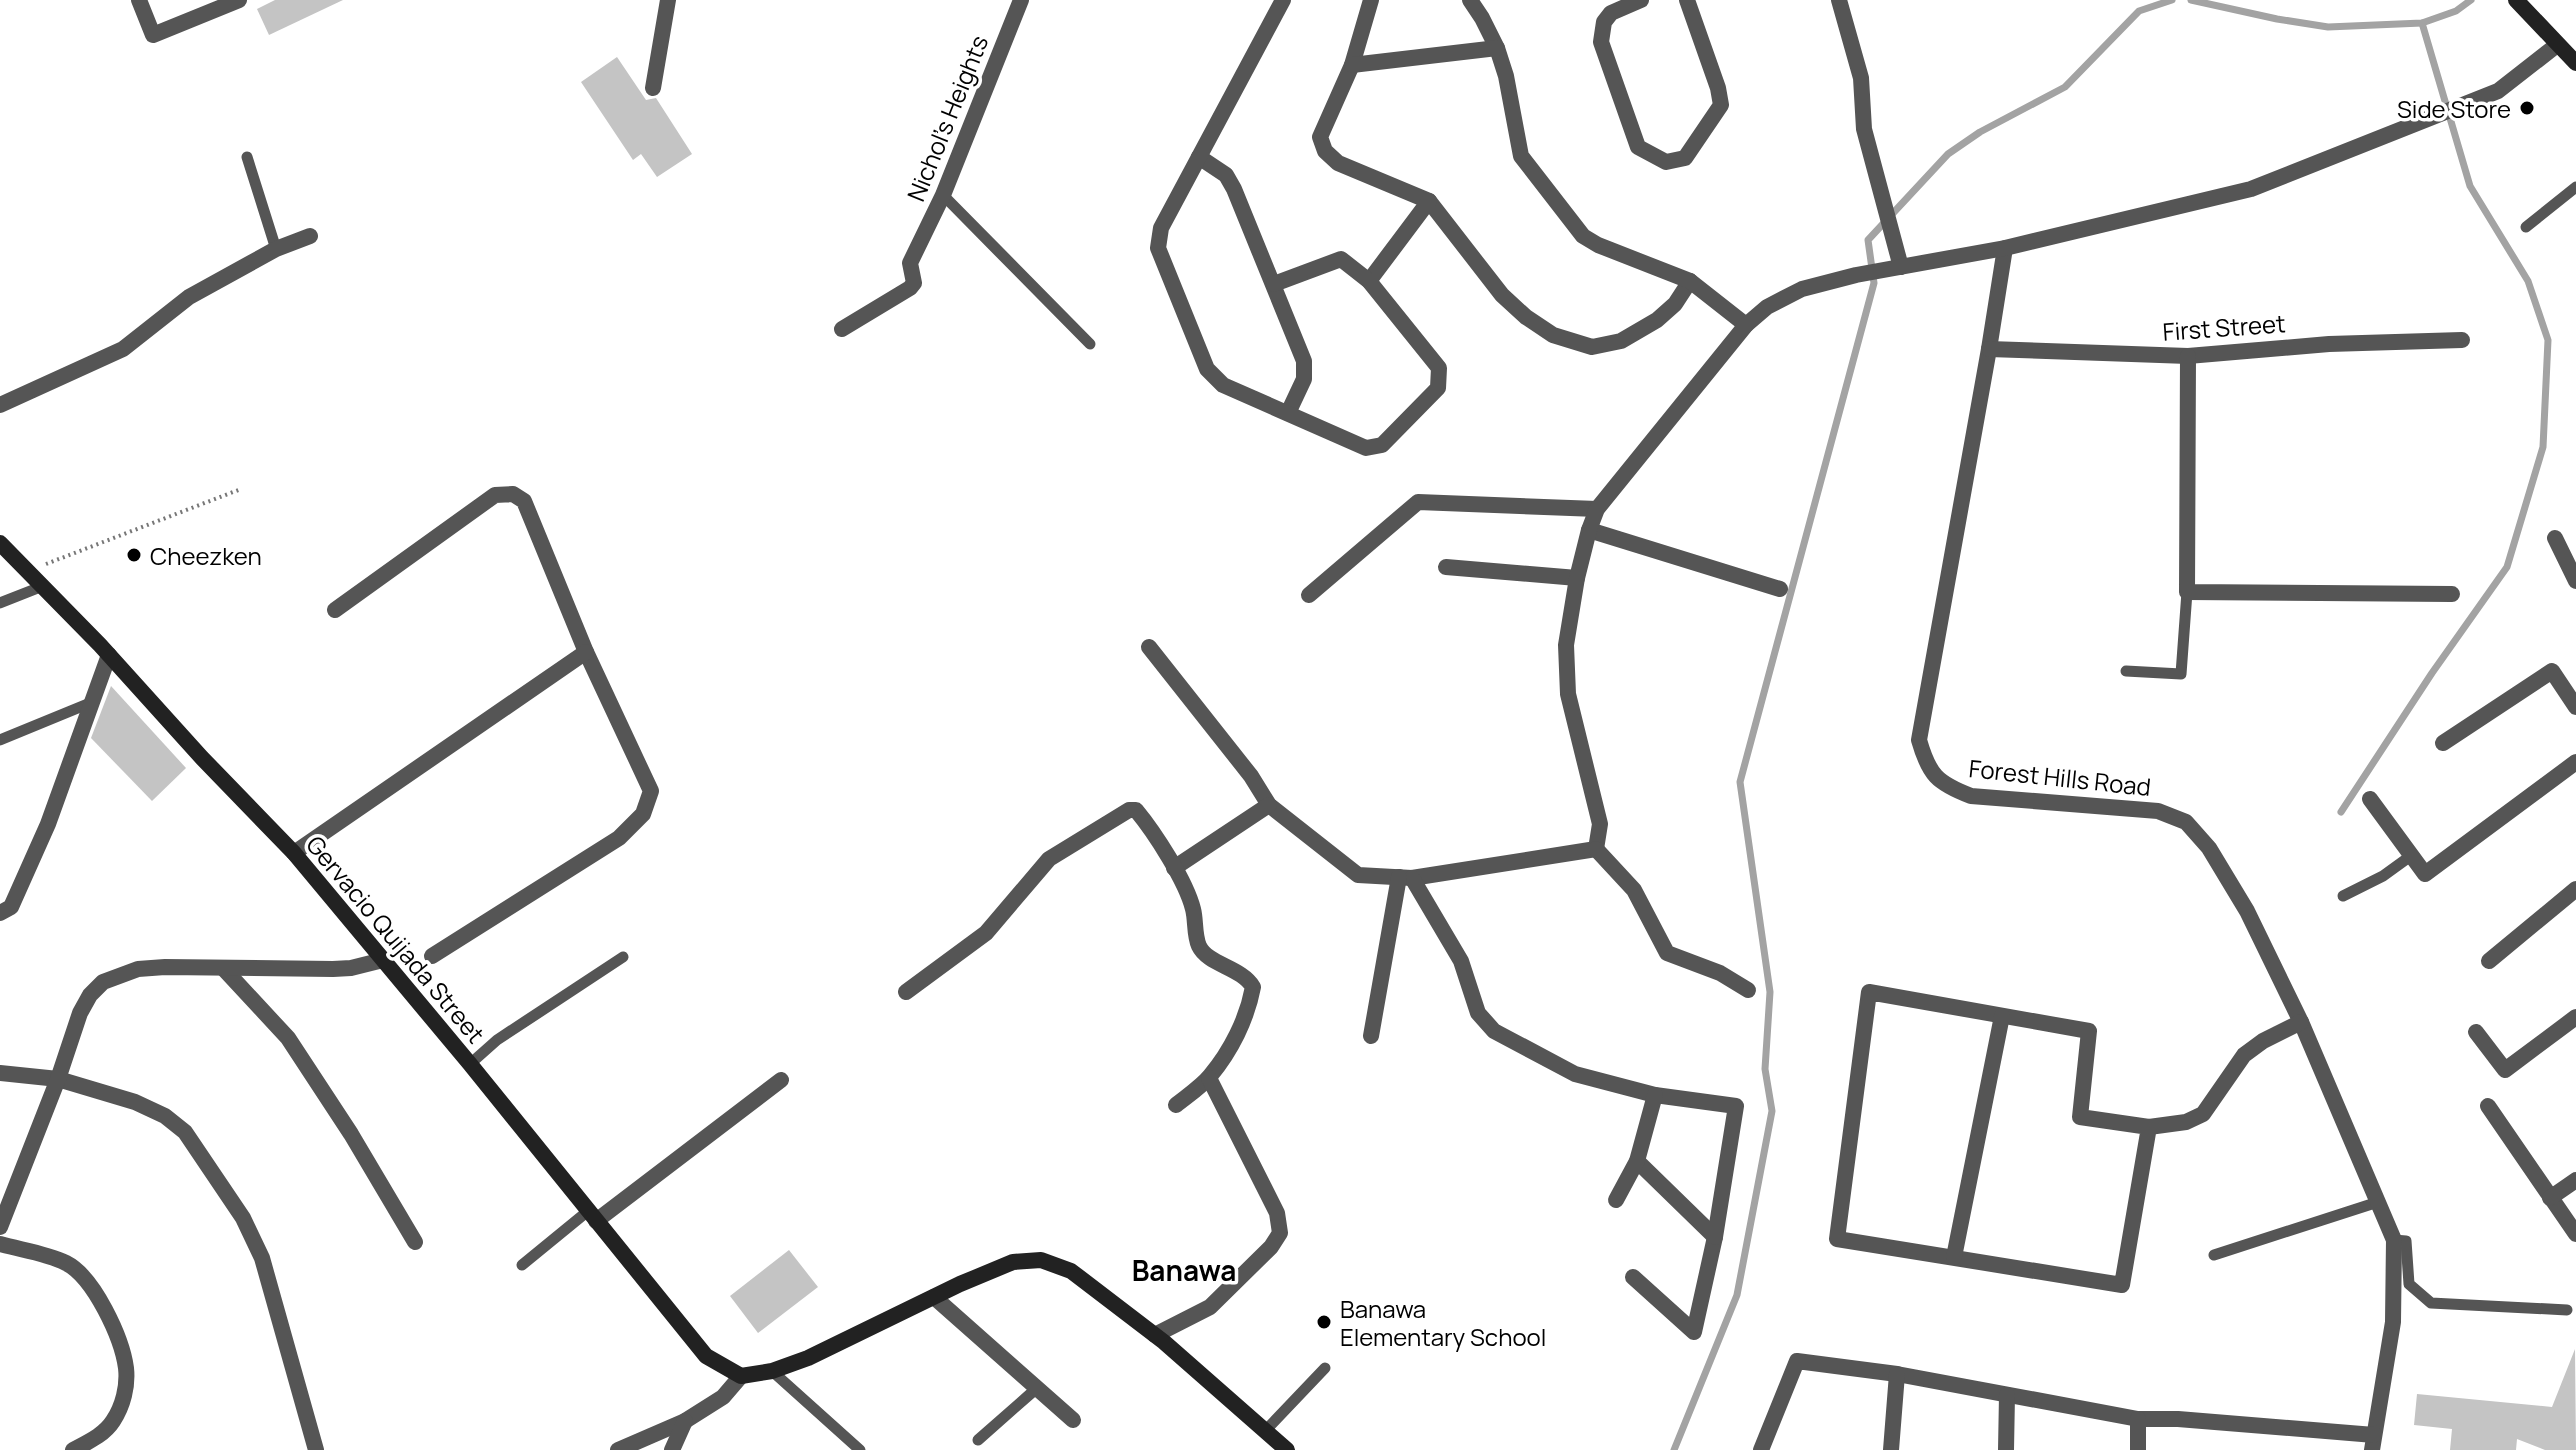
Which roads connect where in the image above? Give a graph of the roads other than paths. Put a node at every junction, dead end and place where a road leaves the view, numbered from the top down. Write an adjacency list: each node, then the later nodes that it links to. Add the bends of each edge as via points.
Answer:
1 (139, 0): 2 (street, via 153,35)
2 (239, 0)
3 (668, 0): 16 (street)
4 (1021, 0): 20 (street, Nichol's Heights)
5 (1283, 0): 18 (street)
6 (1371, 0): 15 (street)
7 (1470, 0): 13 (street)
8 (1641, 0): 9 (street, via 1611,13 1601,42 1638,147 1666,162 1685,158 1721,105)
9 (1687, 0)
10 (1839, 0): 26 (street, via 1861,78 1864,129)
11 (2516, 0): 12 (street)
12 (2557, 45): 14 (street); 24 (street, via 2498,91 2251,189)
13 (1497, 48): 15 (street); 28 (street, via 1521,156 1583,236)
14 (2576, 63)
15 (1352, 65): 21 (street, via 1320,137 1325,151 1338,163)
16 (653, 88)
17 (247, 157): 25 (lane)
18 (1199, 157): 29 (street, via 1226,175); 37 (street, via 1161,228 1158,248 1207,369 1223,385)
19 (2576, 187): 22 (lane)
20 (943, 195): 31 (street, Nichol's Heights, via 910,263 910,288); 33 (lane)
21 (1429, 201): 27 (street); 28 (street, via 1502,295 1526,317 1553,335 1592,347 1621,341 1657,320)
22 (2526, 227)
23 (310, 236): 25 (street)
24 (2005, 248): 26 (street); 34 (street, Forest Hills Road)
25 (276, 249): 36 (street, via 189,297 123,349)
26 (1896, 267): 30 (street, via 1802,289)
27 (1369, 281): 29 (street, via 1341,259); 37 (street, via 1439,368 1438,388 1382,445 1366,448)
28 (1690, 281): 30 (street)
29 (1274, 284): 37 (street, via 1304,361 1304,379)
30 (1746, 325): 38 (street)
31 (842, 329)
32 (2462, 340): 35 (street, First Street)
33 (1090, 344)
34 (1989, 349): 35 (street, First Street); 80 (street, Forest Hills Road, via 1919,740 1925,761 1943,785 1971,796 2158,811 2186,822 2209,848 2247,911)
35 (2188, 356): 47 (street)
36 (0, 405)
37 (1288, 413)
38 (1597, 509): 39 (street); 49 (street, via 1418,502)
39 (1589, 530): 43 (street); 46 (street)
40 (2555, 538): 44 (street)
41 (0, 543): 45 (street, Gervacio Quijada Street)
42 (1446, 567): 43 (street)
43 (1577, 578): 63 (street, via 1566,645 1568,694 1600,824)
44 (2576, 581)
45 (43, 586): 50 (lane); 54 (street, Gervacio Quijada Street)
46 (1780, 589)
47 (2187, 592): 48 (street); 55 (lane, via 2181,674)
48 (2452, 594)
49 (1309, 595)
50 (0, 603)
51 (335, 610): 53 (street, via 495,495 513,494 524,501)
52 (1149, 647): 62 (street)
53 (586, 652): 64 (street); 71 (street, via 651,791 643,814 619,838)
54 (109, 655): 56 (street); 64 (street, Gervacio Quijada Street)
55 (2126, 671)
56 (90, 703): 58 (lane); 70 (street, via 42,838 11,907)
57 (2576, 707): 59 (street, via 2552,671)
58 (0, 740)
59 (2443, 743)
60 (2576, 762): 65 (street, via 2425,874)
61 (2370, 799): 65 (street)
62 (1269, 805): 66 (street); 67 (street, via 1358,875)
63 (1596, 849): 67 (street); 76 (street, via 1634,890 1667,953)
64 (294, 853): 73 (street, Gervacio Quijada Street)
65 (2412, 855): 69 (lane)
66 (1174, 868): 77 (street, via 1142,817 1129,810 1049,859 986,933); 85 (street, via 1192,906 1199,946 1207,956 1247,977 1253,987 1237,1036)
67 (1405, 878): 82 (street); 88 (street, via 1461,961 1478,1013 1494,1031 1575,1074)
68 (2576, 889): 74 (street)
69 (2343, 896)
70 (0, 913)
71 (432, 956)
72 (623, 957): 83 (lane, via 497,1040)
73 (383, 960): 75 (street, via 342,968); 83 (street, Gervacio Quijada Street)
74 (2489, 961)
75 (224, 969): 86 (street, via 138,969 103,982 80,1013); 102 (street, via 288,1038)
76 (1748, 990)
77 (906, 992)
78 (2002, 1016): 91 (street, via 2089,1031 2080,1117); 105 (street); 105 (street, via 1869,992 1837,1239)
79 (2576, 1017): 81 (street, via 2505,1070)
80 (2301, 1022): 91 (street, via 2244,1055 2203,1114); 96 (street, Forest Hills Road)
81 (2476, 1032)
82 (1371, 1036)
83 (470, 1064): 97 (street, Gervacio Quijada Street)
84 (0, 1073): 86 (street)
85 (1209, 1078): 89 (street); 110 (street, via 1280,1233 1210,1307)
86 (58, 1079): 98 (street); 124 (street, via 165,1116 185,1132 213,1171 262,1258)
87 (781, 1080): 97 (street)
88 (1655, 1095): 92 (street); 100 (street, via 1736,1106)
89 (1176, 1105)
90 (2488, 1106): 94 (street)
91 (2149, 1127): 105 (street, via 2122,1285)
92 (1637, 1161): 95 (street); 100 (street)
93 (2576, 1180): 94 (street)
94 (2550, 1198): 99 (street)
95 (1616, 1200)
96 (2378, 1202): 101 (street, Forest Hills Road); 104 (lane)
97 (592, 1216): 106 (lane); 114 (street, Gervacio Quijada Street, via 706,1356)
98 (0, 1227)
99 (2576, 1234)
100 (1715, 1237): 107 (street, via 1694,1332)
101 (2394, 1240): 109 (lane, via 2406,1241 2409,1284 2431,1303); 122 (street, Forest Hills Road, via 2393,1322)
102 (415, 1242)
103 (0, 1244): 123 (street, via 65,1262 78,1272 103,1306 122,1350 125,1395 113,1422)
104 (2214, 1255)
105 (1954, 1257)
106 (522, 1265)
107 (1633, 1277)
108 (934, 1297): 110 (street, via 1013,1262 1041,1260 1071,1271); 112 (street); 115 (street)
109 (2567, 1310)
110 (1155, 1335): 120 (street)
111 (1325, 1368): 120 (lane)
112 (772, 1371): 114 (street); 127 (lane)
113 (1897, 1374): 116 (street); 129 (street, via 1797,1361); 130 (street)
114 (741, 1376): 119 (street, via 723,1397)
115 (1037, 1388): 118 (street); 121 (lane)
116 (2007, 1395): 117 (street); 131 (street)
117 (2138, 1419): 122 (street); 132 (street)
118 (1073, 1420)
119 (685, 1421): 125 (street); 126 (street)
120 (1265, 1431): 128 (street)
121 (978, 1440)
122 (2373, 1442)
123 (73, 1450)
124 (316, 1450)
125 (618, 1450)
126 (672, 1450)
127 (860, 1450)
128 (1287, 1450)
129 (1761, 1450)
130 (1891, 1450)
131 (2006, 1450)
132 (2138, 1450)

